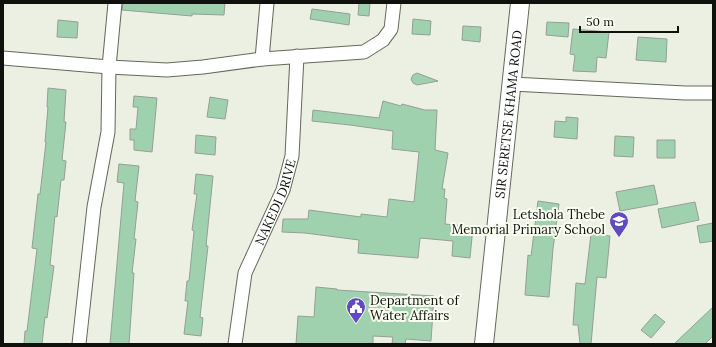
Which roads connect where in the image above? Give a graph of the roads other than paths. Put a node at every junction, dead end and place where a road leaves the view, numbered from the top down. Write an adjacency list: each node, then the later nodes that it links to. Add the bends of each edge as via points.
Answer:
1 (115, 3): 8 (street)
2 (267, 3): 7 (street)
3 (394, 3): 5 (street, via 391,29 383,40 364,52)
4 (520, 3): 9 (main road, SIR SERETSE KHAMA ROAD)
5 (296, 56): 7 (street); 12 (street, NAKEDI DRIVE, via 292,156 283,190 246,273)
6 (3, 58): 8 (street)
7 (262, 59): 8 (street, via 166,70)
8 (109, 67): 11 (street, via 108,132 94,207)
9 (512, 84): 10 (street); 13 (main road, SIR SERETSE KHAMA ROAD)
10 (713, 93)
11 (79, 344)
12 (235, 344)
13 (484, 344)

